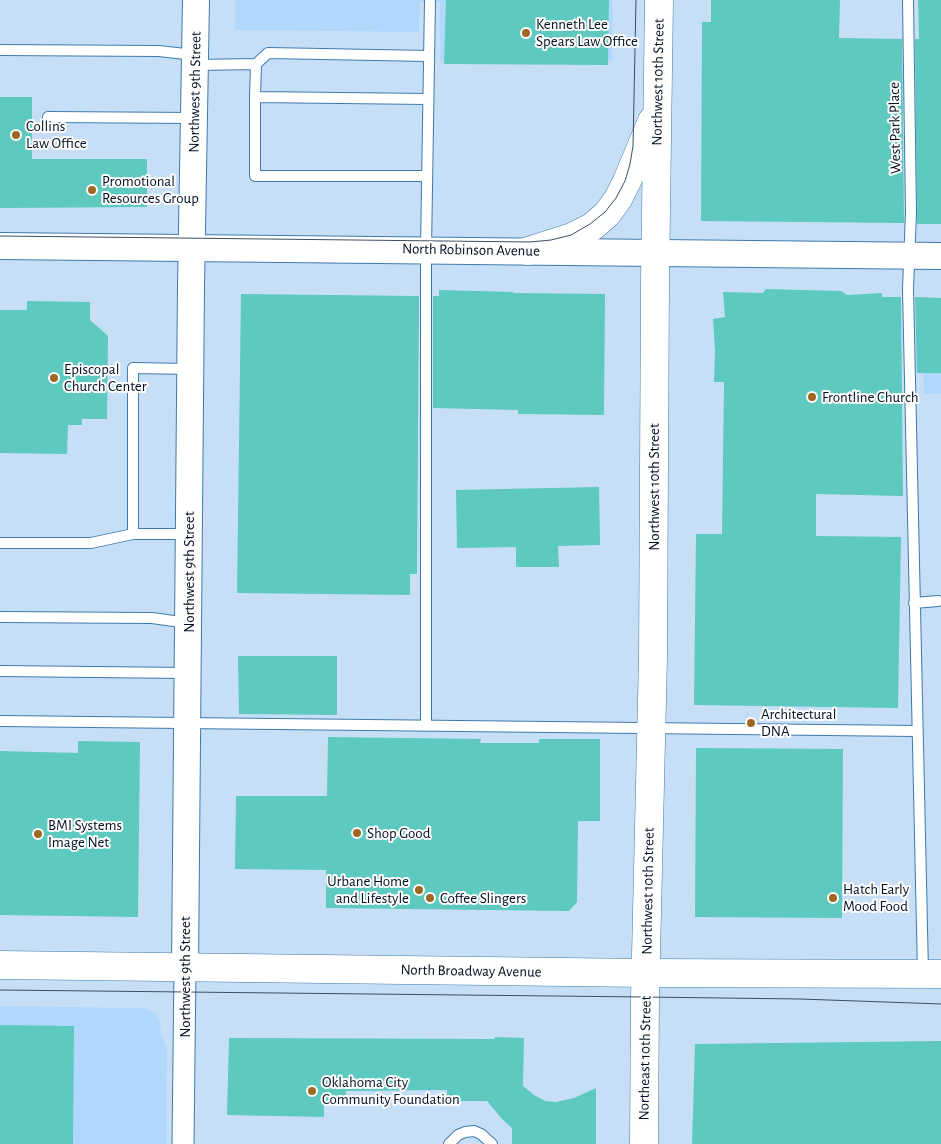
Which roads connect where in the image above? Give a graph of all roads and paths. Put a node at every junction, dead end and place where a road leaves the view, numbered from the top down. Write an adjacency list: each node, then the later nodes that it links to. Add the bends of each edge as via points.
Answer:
1 (196, 0): 7 (street, Northwest 9th Street)
2 (430, 0): 6 (lane)
3 (659, 0): 11 (main road, Northwest 10th Street)
4 (908, 0): 20 (lane, West Park Place)
5 (0, 50): 7 (lane, via 159,51)
6 (429, 56): 8 (lane, via 268,54); 10 (lane)
7 (195, 60): 8 (lane); 13 (street, Northwest 9th Street)
8 (256, 64): 9 (lane)
9 (256, 97): 10 (lane); 14 (lane, via 255,176)
10 (428, 99): 14 (lane)
11 (658, 106): 18 (main road, via 627,182 607,214 572,237); 19 (main road, Northwest 10th Street)
12 (48, 117): 13 (lane)
13 (195, 118): 16 (street, Northwest 9th Street)
14 (427, 176): 17 (lane)
15 (0, 246): 16 (street, North Robinson Avenue)
16 (193, 247): 17 (street, North Robinson Avenue); 22 (street, Northwest 9th Street)
17 (426, 249): 18 (street, North Robinson Avenue); 34 (lane)
18 (528, 250): 19 (street, North Robinson Avenue)
19 (655, 253): 20 (street, North Robinson Avenue); 35 (main road, Northwest 10th Street)
20 (910, 256): 21 (street, North Robinson Avenue); 27 (lane, West Park Place)
21 (941, 256)
22 (191, 368): 23 (lane, via 133,368); 24 (street, Northwest 9th Street)
23 (133, 534): 24 (lane); 25 (lane, via 91,544)
24 (190, 534): 29 (street, Northwest 9th Street)
25 (0, 543)
26 (938, 601): 27 (lane)
27 (914, 603): 36 (lane, West Park Place)
28 (0, 617): 29 (lane, via 152,618)
29 (189, 624): 31 (street, Northwest 9th Street)
30 (0, 671): 31 (lane)
31 (189, 674): 33 (street, Northwest 9th Street)
32 (0, 721): 33 (lane)
33 (188, 723): 34 (lane); 38 (street, Northwest 9th Street)
34 (426, 726): 35 (lane)
35 (652, 728): 36 (lane); 39 (main road, Northwest 10th Street)
36 (917, 731): 40 (lane, West Park Place)
37 (0, 965): 38 (main road, North Broadway Avenue)
38 (185, 967): 39 (main road, North Broadway Avenue); 41 (street, Northwest 9th Street)
39 (646, 973): 40 (main road, North Broadway Avenue); 44 (main road, Northeast 10th Street)
40 (932, 974)
41 (183, 1144)
42 (449, 1144): 43 (lane, via 458,1135 474,1131)
43 (492, 1144)
44 (644, 1144)

